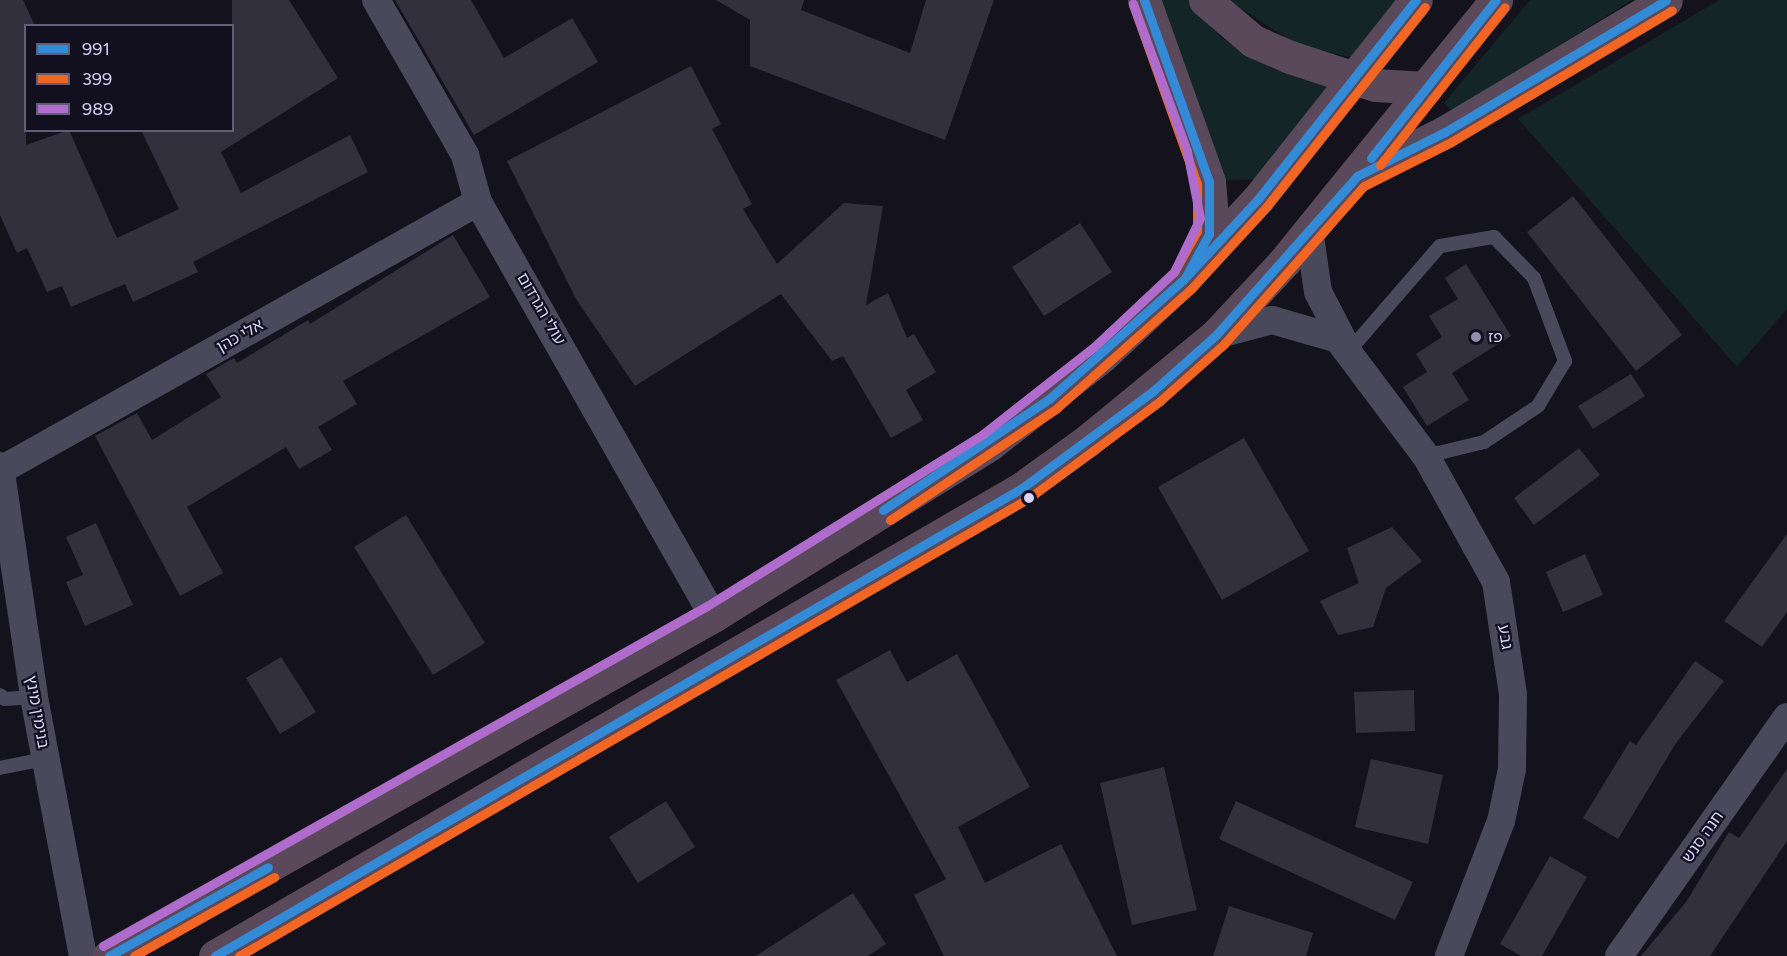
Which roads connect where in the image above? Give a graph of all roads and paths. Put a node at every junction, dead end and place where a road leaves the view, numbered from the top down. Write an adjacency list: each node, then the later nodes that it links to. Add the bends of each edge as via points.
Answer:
1 (376, 0): 10 (street, עולי הגרדום, via 465,155)
2 (1144, 0): 12 (highway, via 1209,182 1209,234)
3 (1205, 0): 7 (highway, via 1253,41)
4 (1416, 0): 7 (highway)
5 (1496, 0): 8 (highway)
6 (1666, 0): 9 (highway, via 1445,132)
7 (1355, 78): 8 (highway, via 1391,88); 12 (highway, via 1258,199)
8 (1426, 88): 9 (highway)
9 (1357, 176): 11 (highway)
10 (478, 202): 16 (street, אלי כהן); 17 (street, עולי הגרדום)
11 (1310, 230): 13 (highway); 14 (street, גבע, via 1318,292)
12 (1183, 280): 17 (highway, via 1102,356 990,444)
13 (1216, 335): 14 (street, גבע, via 1272,320 1323,333); 25 (highway, via 1153,391 1022,488)
14 (1349, 351): 15 (street, גבע); 15 (lane, via 1440,246 1494,237 1534,278 1565,361 1560,370 1538,406 1484,442)
15 (1426, 456): 26 (street, גבע, via 1496,582 1513,695 1508,793)
16 (0, 468): 19 (street, בנימין מינץ)
17 (713, 616): 24 (highway)
18 (0, 695): 19 (lane, via 5,699)
19 (34, 697): 21 (street, בנימין מינץ)
20 (1787, 717): 27 (street, חנה סנש)
21 (45, 759): 22 (lane); 23 (street, בנימין מינץ)
22 (0, 768)
23 (83, 956)
24 (109, 956)
25 (215, 956)
26 (1449, 956)
27 (1619, 956)

